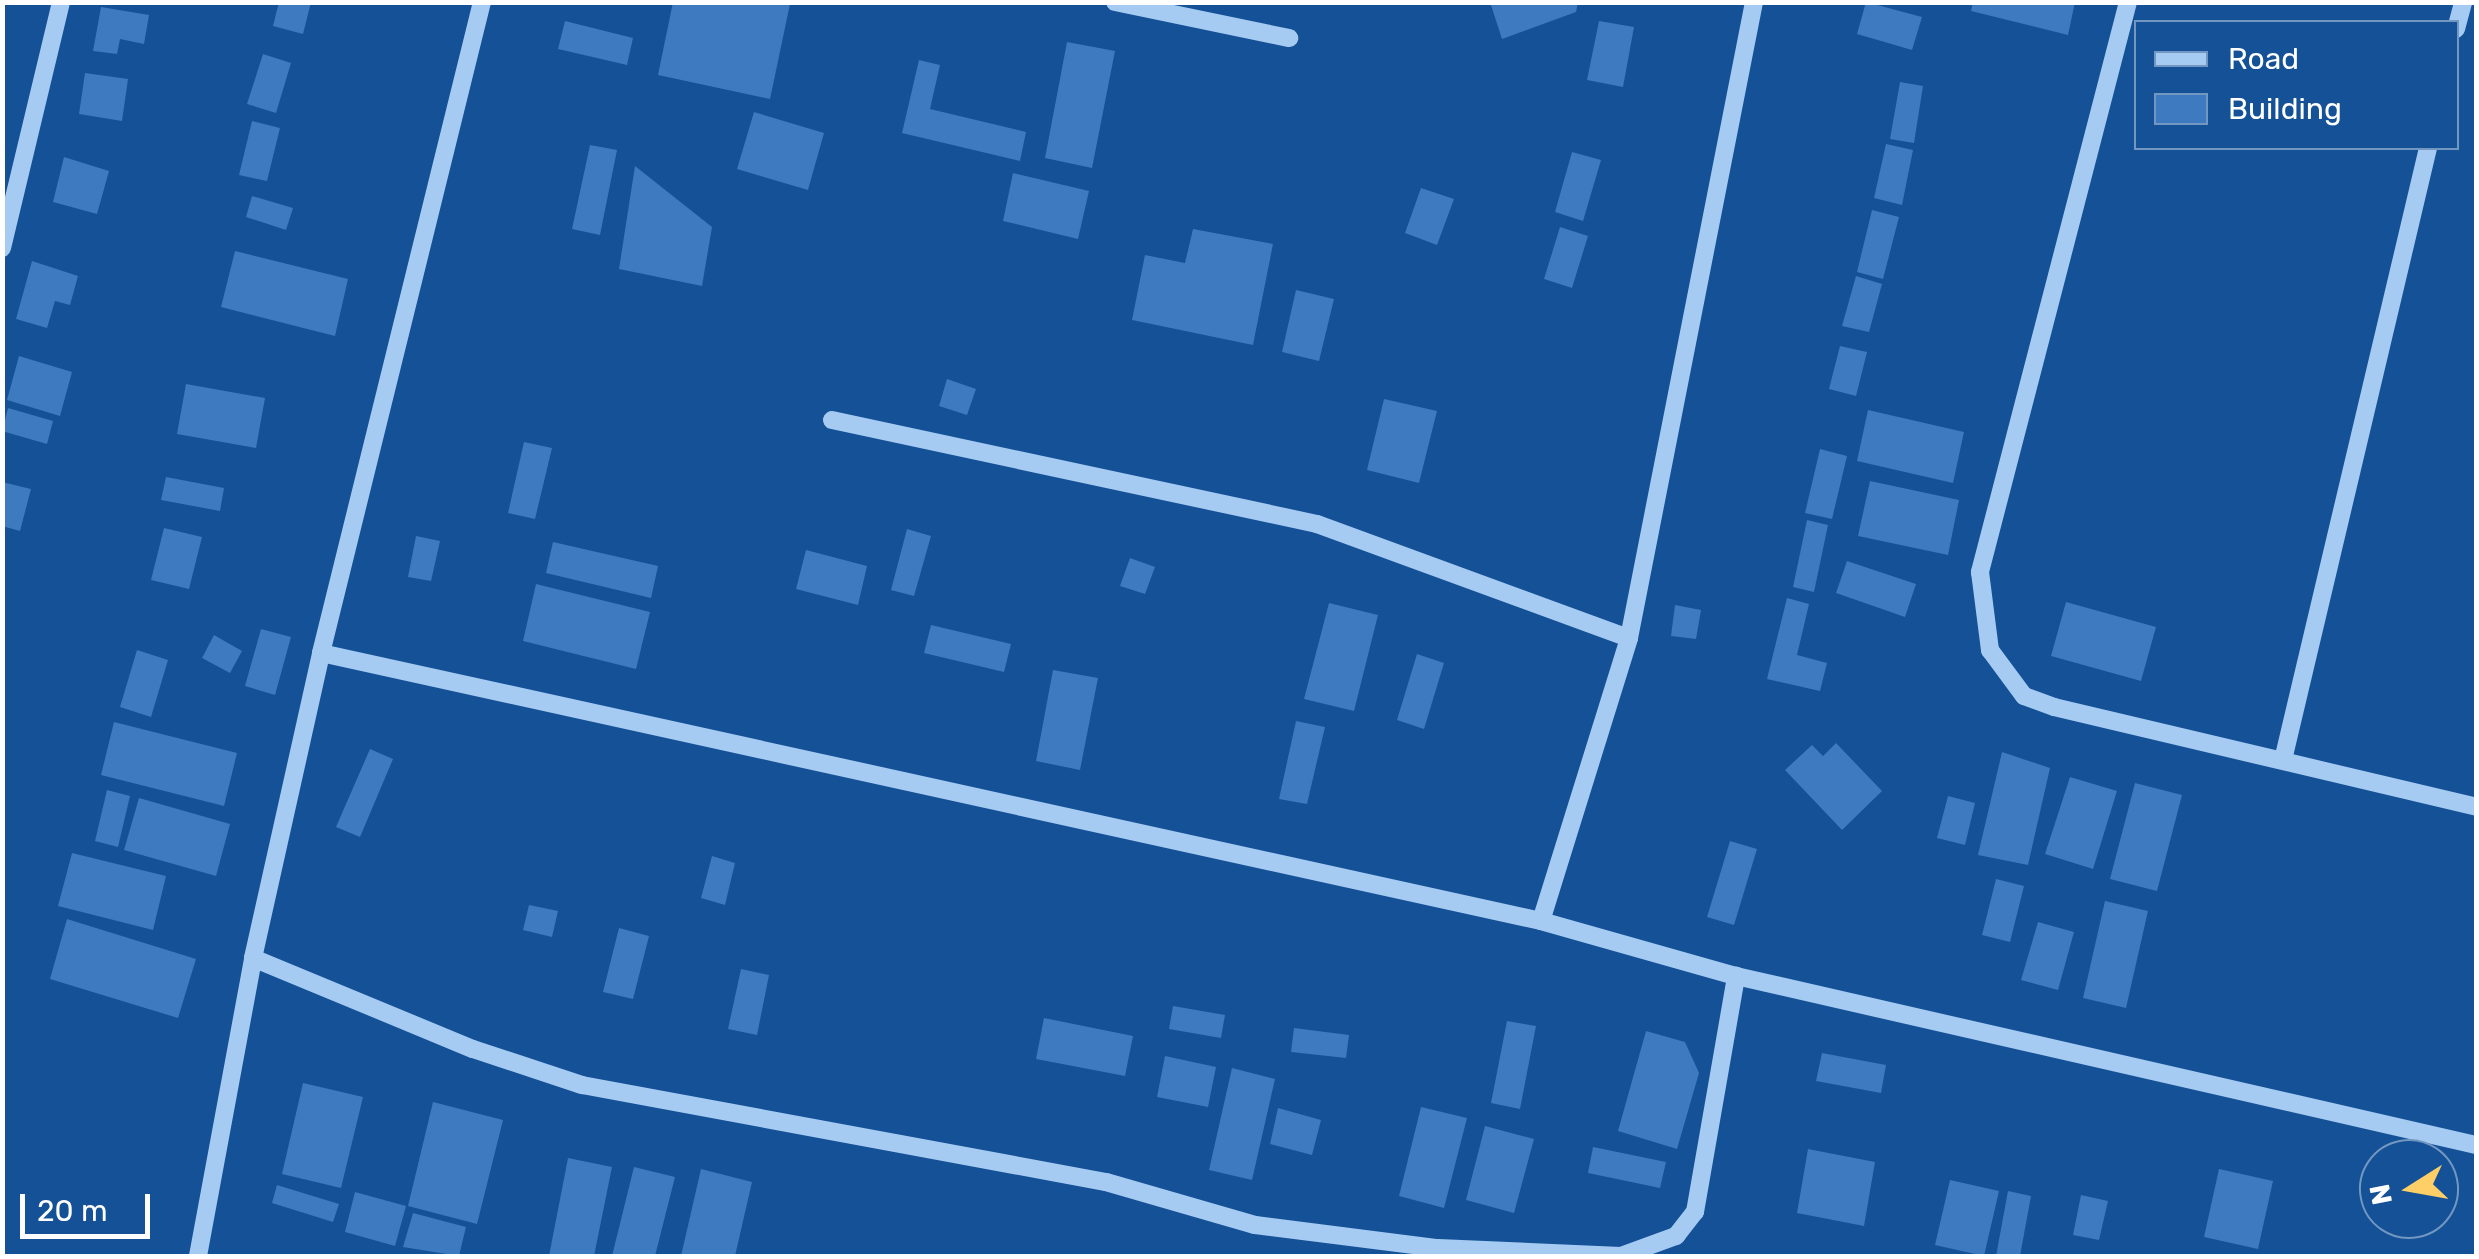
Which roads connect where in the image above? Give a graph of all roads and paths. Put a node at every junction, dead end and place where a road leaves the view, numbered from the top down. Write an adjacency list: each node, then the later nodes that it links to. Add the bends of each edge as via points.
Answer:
1 (61, 2): 8 (street)
2 (482, 2): 11 (street)
3 (1115, 2): 6 (street)
4 (1754, 2): 10 (street)
5 (2128, 2): 12 (street, via 1978,600 1990,650 2024,696 2111,724)
6 (1289, 38)
7 (2428, 150): 12 (street)
8 (2, 248)
9 (832, 420): 10 (street, via 1317,524)
10 (1629, 638): 14 (street)
11 (321, 653): 14 (street); 15 (street)
12 (2283, 760): 13 (street)
13 (2476, 807)
14 (1541, 921): 16 (street)
15 (253, 958): 16 (street, via 473,1049 582,1086 1106,1182 1254,1225 1438,1248 1622,1256 1676,1236 1695,1212); 18 (street)
16 (1736, 976): 17 (street)
17 (2476, 1145)
18 (198, 1256)

